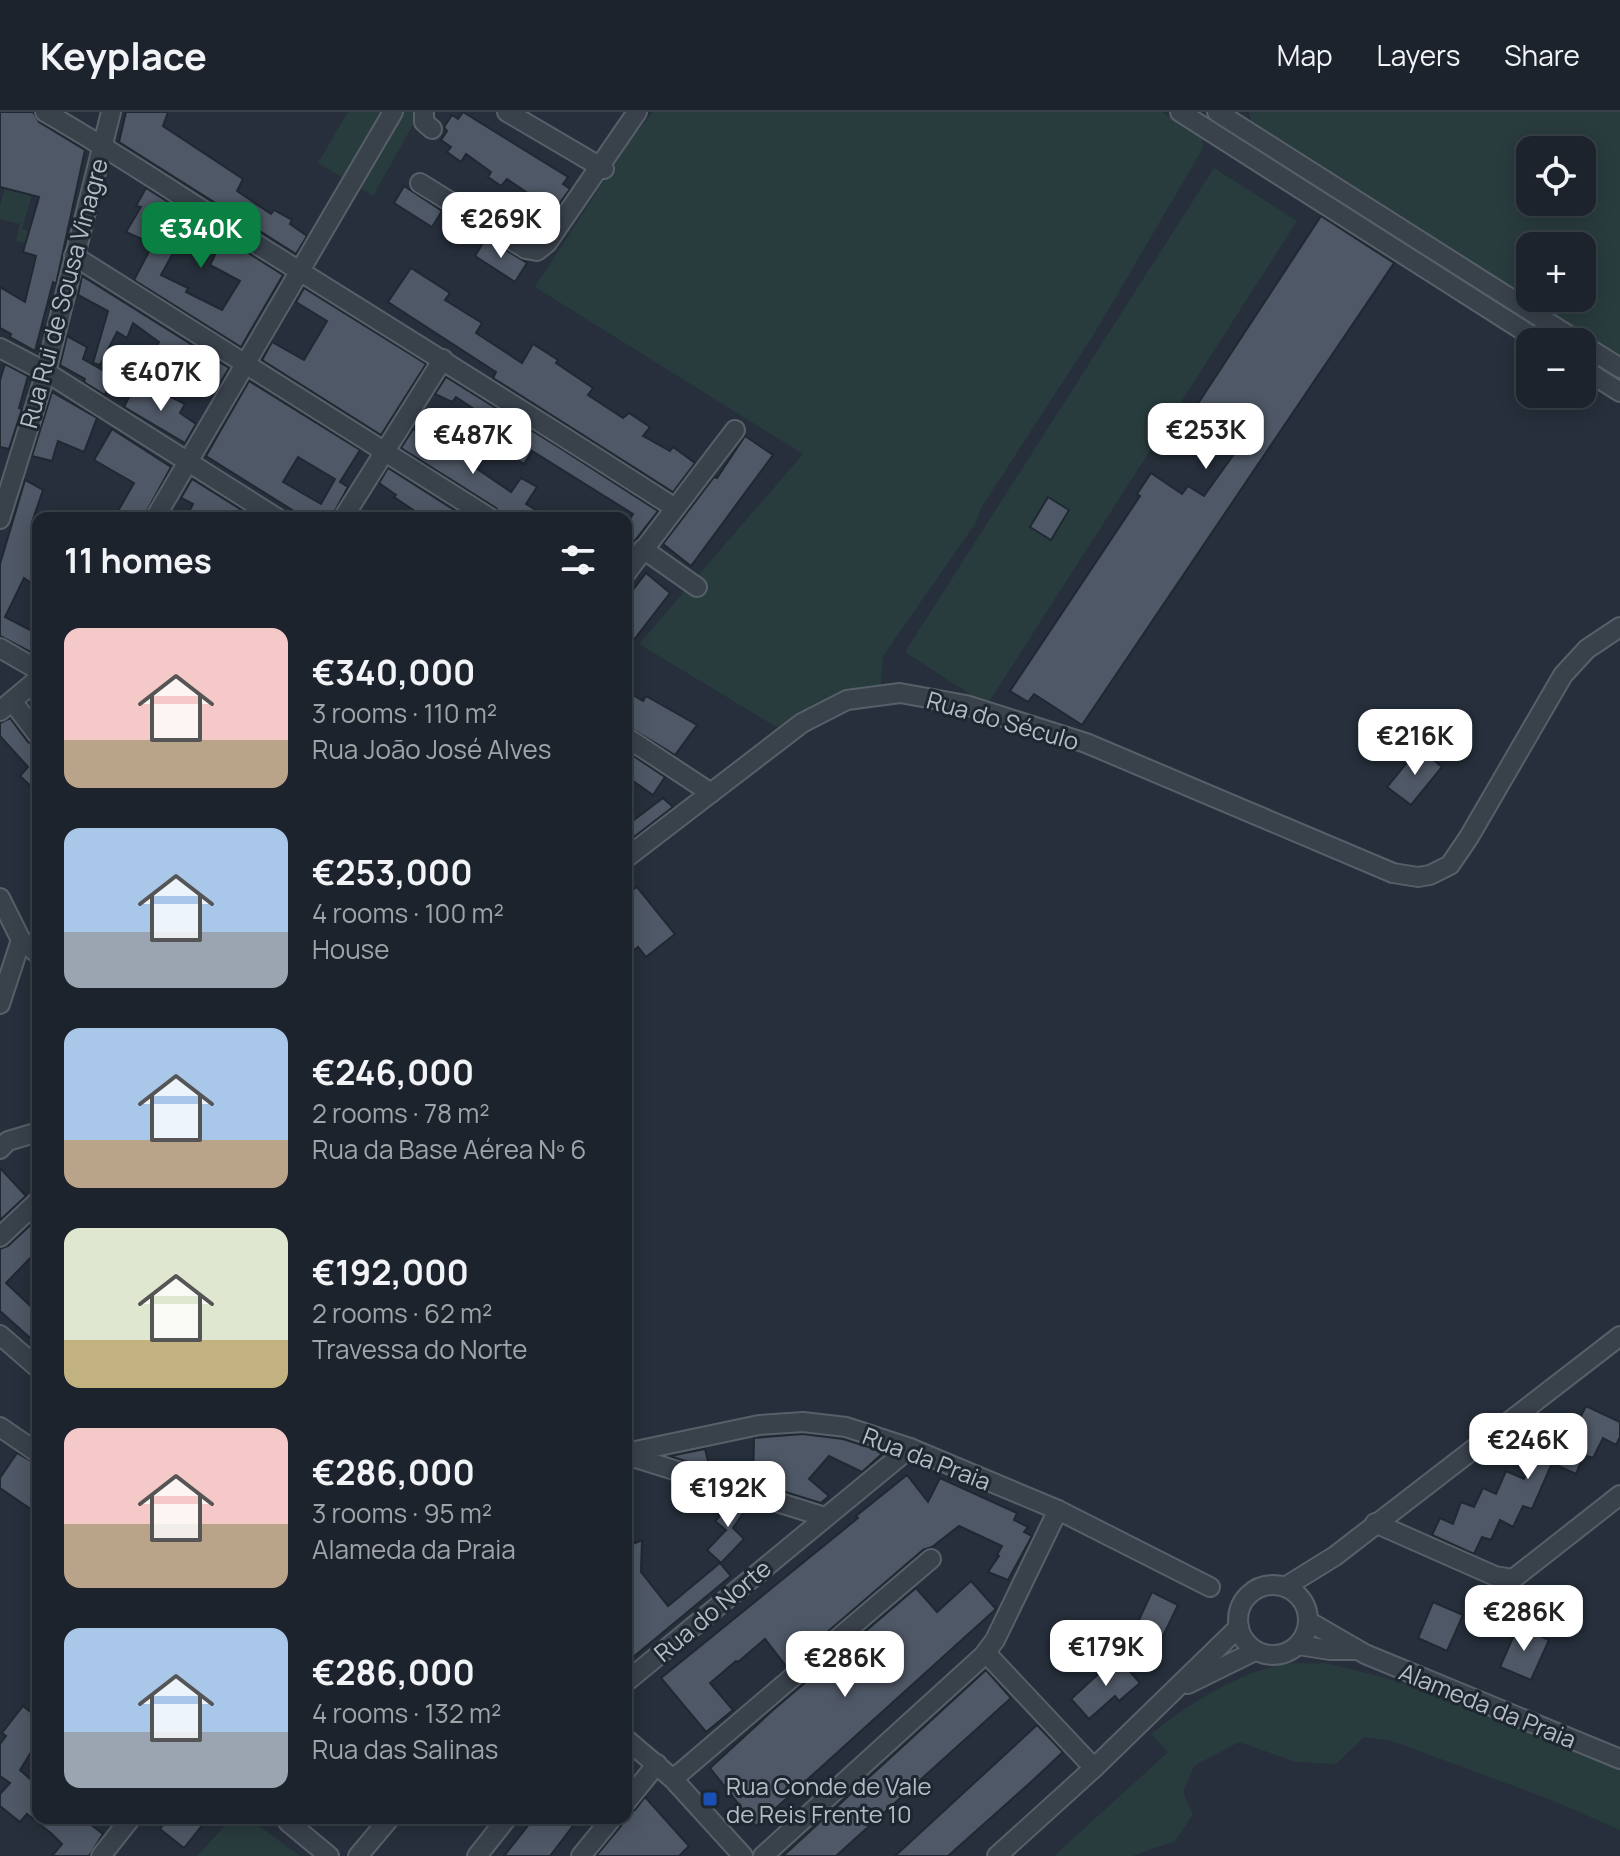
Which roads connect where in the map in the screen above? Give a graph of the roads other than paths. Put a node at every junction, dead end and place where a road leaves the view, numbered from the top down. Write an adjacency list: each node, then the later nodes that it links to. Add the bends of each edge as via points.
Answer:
1 (45, 112): 8 (street)
2 (111, 112): 8 (street, Rua Rui de Sousa Vinagre)
3 (393, 112): 12 (street)
4 (507, 112): 9 (street)
5 (637, 112): 9 (street)
6 (1180, 112): 13 (street)
7 (1217, 112): 14 (street)
8 (102, 145): 11 (street, Rua Rui de Sousa Vinagre); 12 (street)
9 (602, 168): 10 (street, via 537,251)
10 (420, 183)
11 (74, 256): 18 (street); 20 (street, Rua Rui de Sousa Vinagre)
12 (299, 271): 17 (street); 18 (street)
13 (1519, 328)
14 (1557, 328)
15 (0, 348): 20 (street)
16 (1596, 353): 19 (street)
17 (443, 359): 24 (street); 26 (street)
18 (247, 363): 24 (street); 25 (street)
19 (1620, 368)
20 (46, 372): 25 (street); 31 (street, Rua Rui de Sousa Vinagre)
21 (1596, 377): 22 (street)
22 (1620, 392)
23 (735, 430): 26 (street)
24 (383, 451): 29 (street); 30 (street)
25 (187, 463): 27 (street); 28 (street)
26 (675, 508): 32 (street)
27 (158, 512)
28 (267, 512)
29 (347, 512)
30 (480, 512)
31 (0, 519)
32 (643, 549): 33 (street); 34 (street)
33 (632, 565)
34 (697, 587)
35 (1620, 627): 42 (street, Rua do Século, via 1587,649 1563,675 1469,837 1450,865 1430,875 1405,876 1086,743 966,705 900,693 847,700 814,717)
36 (0, 648): 37 (street)
37 (32, 667)
38 (32, 684): 39 (street)
39 (6, 706): 40 (street)
40 (32, 730)
41 (632, 741): 42 (street)
42 (711, 793): 43 (street, Rua do Século)
43 (632, 853)
44 (0, 898): 45 (street)
45 (21, 940): 46 (street); 47 (street)
46 (32, 949)
47 (0, 1004)
48 (32, 1134): 49 (street)
49 (3, 1141)
50 (32, 1207): 51 (street)
51 (0, 1237)
52 (0, 1335): 54 (street)
53 (1620, 1336): 63 (street)
54 (32, 1363)
55 (0, 1427): 57 (street)
56 (910, 1448): 58 (street, Rua da Praia, via 846,1427 803,1422 759,1425); 61 (street, Rua da Praia); 62 (street, Rua do Norte)
57 (32, 1449)
58 (632, 1453)
59 (632, 1456): 62 (street)
60 (1620, 1495): 63 (street, via 1513,1579)
61 (1058, 1510): 66 (street, Rua da Praia); 73 (street)
62 (825, 1517): 74 (street, Rua do Norte)
63 (1375, 1523): 64 (street)
64 (1335, 1556): 67 (street); 68 (street)
65 (931, 1559): 80 (street)
66 (1210, 1587)
67 (1285, 1587): 68 (street, via 1295,1592); 69 (street, via 1254,1591 1242,1605)
68 (1306, 1612): 70 (street, via 1307,1632); 71 (street)
69 (1239, 1627): 72 (street); 75 (street)
70 (1298, 1645): 71 (street); 72 (street, via 1277,1655)
71 (1357, 1650): 77 (street, Alameda da Praia)
72 (1255, 1651): 75 (street)
73 (986, 1653): 79 (street); 93 (street)
74 (632, 1677)
75 (1174, 1690): 79 (street)
76 (632, 1744): 78 (street)
77 (1620, 1759)
78 (657, 1764): 80 (street); 81 (street)
79 (1094, 1768): 94 (street)
80 (673, 1779): 92 (street)
81 (632, 1795)
82 (125, 1824): 87 (street)
83 (293, 1824): 88 (street)
84 (385, 1824): 89 (street)
85 (502, 1824): 90 (street)
86 (607, 1824): 91 (street)
87 (101, 1856)
88 (329, 1856)
89 (358, 1856)
90 (477, 1856)
91 (581, 1856)
92 (743, 1856)
93 (763, 1856)
94 (997, 1856)

